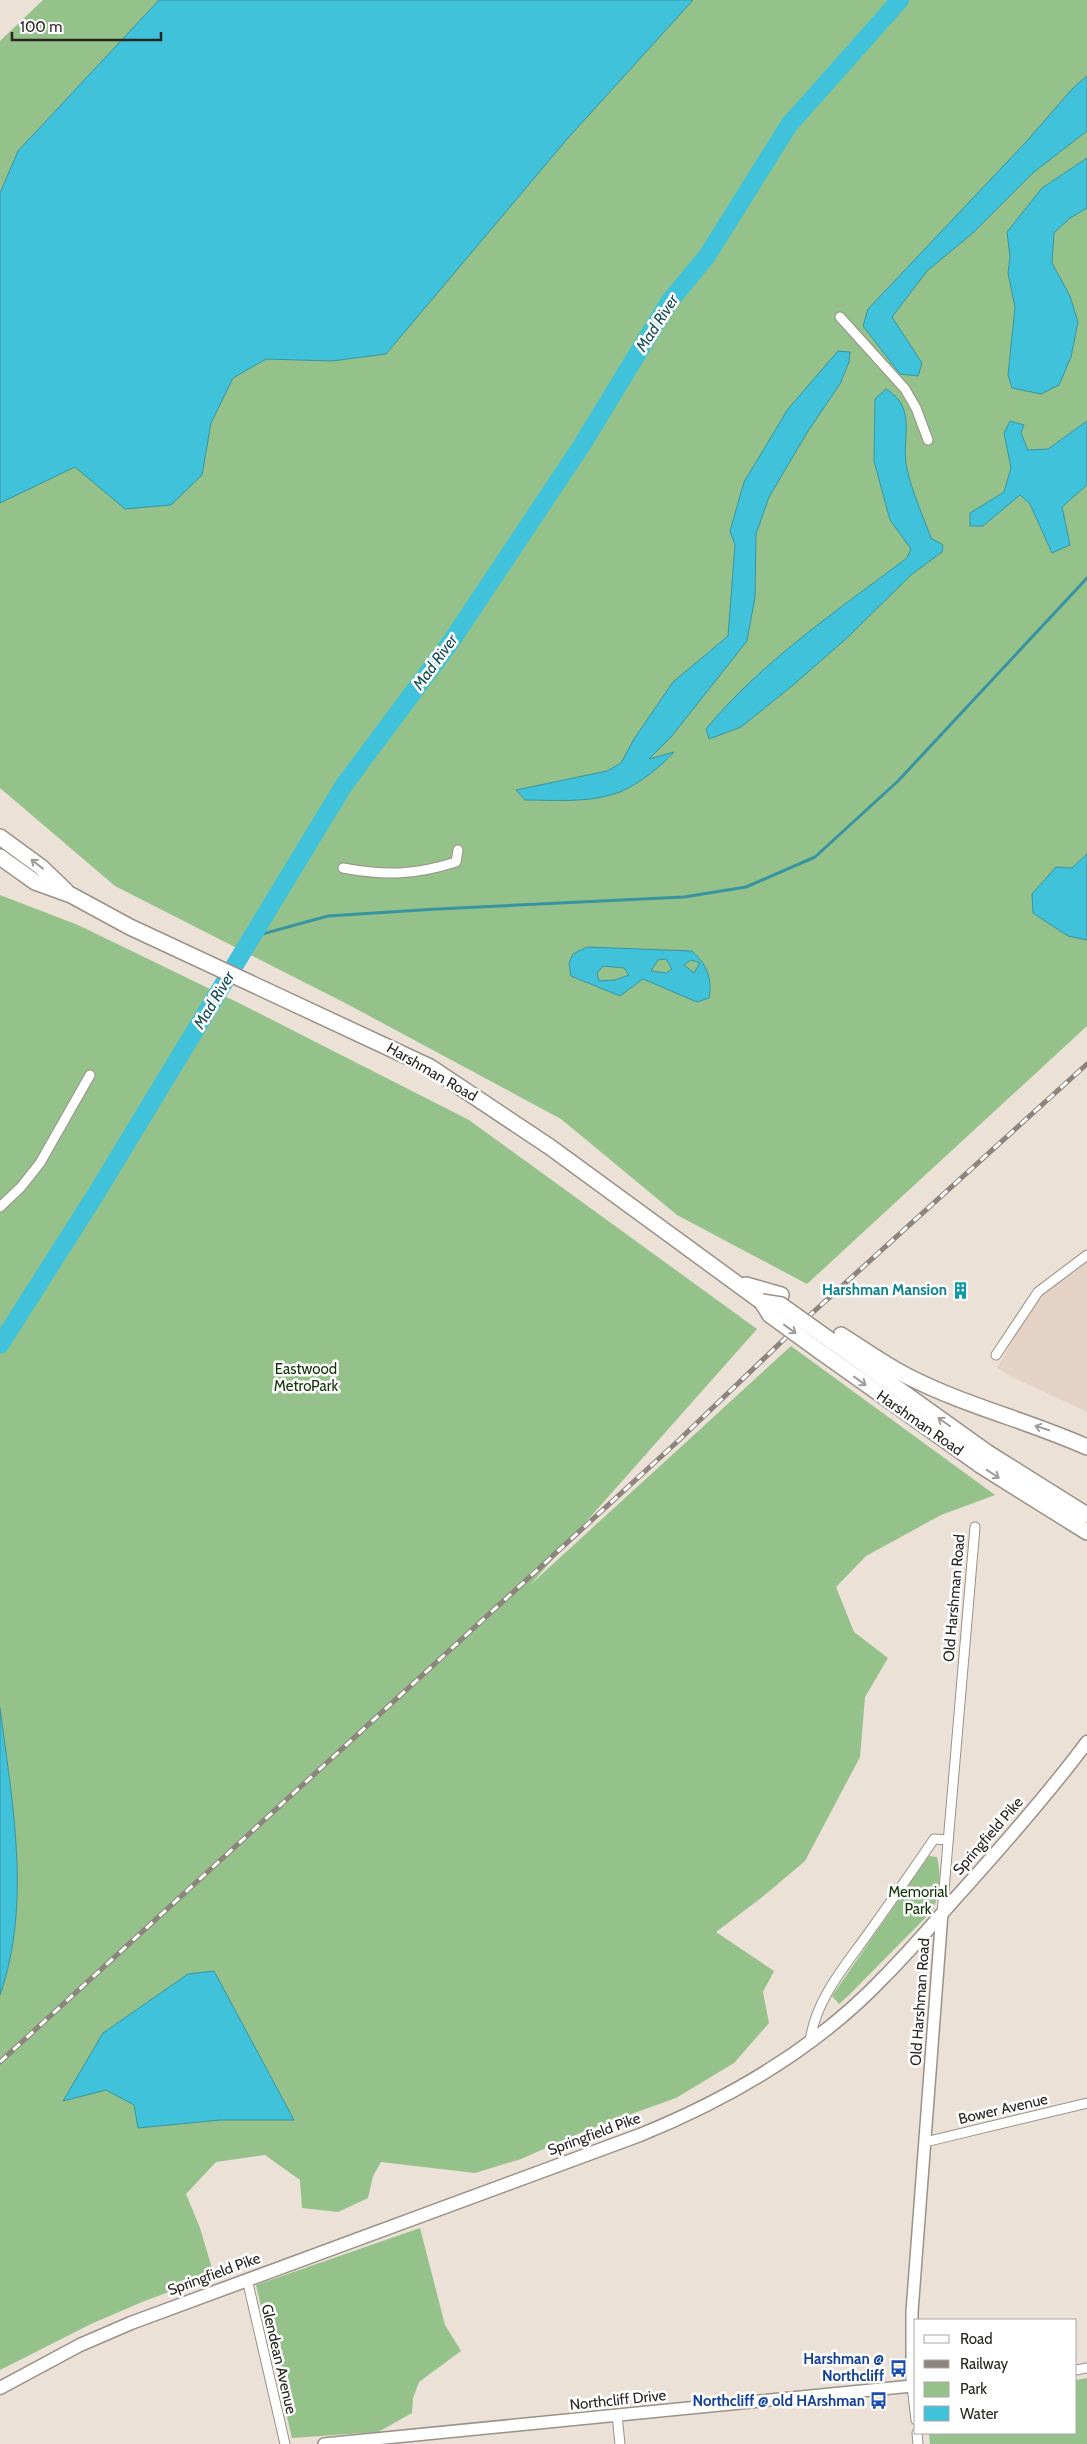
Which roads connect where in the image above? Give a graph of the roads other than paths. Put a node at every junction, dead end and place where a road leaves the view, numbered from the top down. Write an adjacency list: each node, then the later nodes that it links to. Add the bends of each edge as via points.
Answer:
1 (840, 317): 2 (street, via 905,389)
2 (928, 440)
3 (0, 837): 7 (main road, Harshman Road, one-way to 3, via 41,867)
4 (458, 850): 6 (street, via 456,862 410,874 381,874)
5 (0, 857): 7 (main road, Harshman Road, via 35,882)
6 (343, 868)
7 (70, 895): 11 (main road, Harshman Road, via 130,927 437,1072 550,1147)
8 (90, 1075): 9 (street, via 40,1163)
9 (0, 1207)
10 (1087, 1255): 13 (street, via 1038,1292)
11 (733, 1281): 12 (main road, Harshman Road, bridge, via 762,1302 770,1314); 12 (main road, via 781,1296)
12 (831, 1342): 14 (main road, one-way to 12, via 917,1381); 15 (main road, Harshman Road, one-way to 12, via 988,1453); 17 (main road, Harshman Road, one-way to 17, via 980,1465)
13 (996, 1355)
14 (1087, 1447)
15 (1087, 1515)
16 (975, 1527): 19 (street, Old Harshman Road)
17 (1087, 1532)
18 (1087, 1742): 20 (main road, Springfield Pike)
19 (948, 1840): 20 (street, Old Harshman Road); 21 (street, via 934,1839 836,1979 818,2008)
20 (942, 1913): 21 (main road, Springfield Pike, via 885,1977); 23 (street, Old Harshman Road)
21 (810, 2041): 24 (main road, Springfield Pike, via 747,2085 676,2120)
22 (1087, 2103): 23 (street, Bower Avenue)
23 (925, 2142): 25 (street, Old Harshman Road, via 912,2312)
24 (247, 2279): 26 (main road, Springfield Pike, via 89,2341); 29 (street, Glendean Avenue)
25 (914, 2386): 27 (street, Northcliff Drive)
26 (0, 2388)
27 (617, 2415): 28 (street, Northcliff Drive); 31 (street)
28 (371, 2442): 30 (street, Northcliff Drive)
29 (286, 2444)
30 (324, 2444)
31 (620, 2444)

